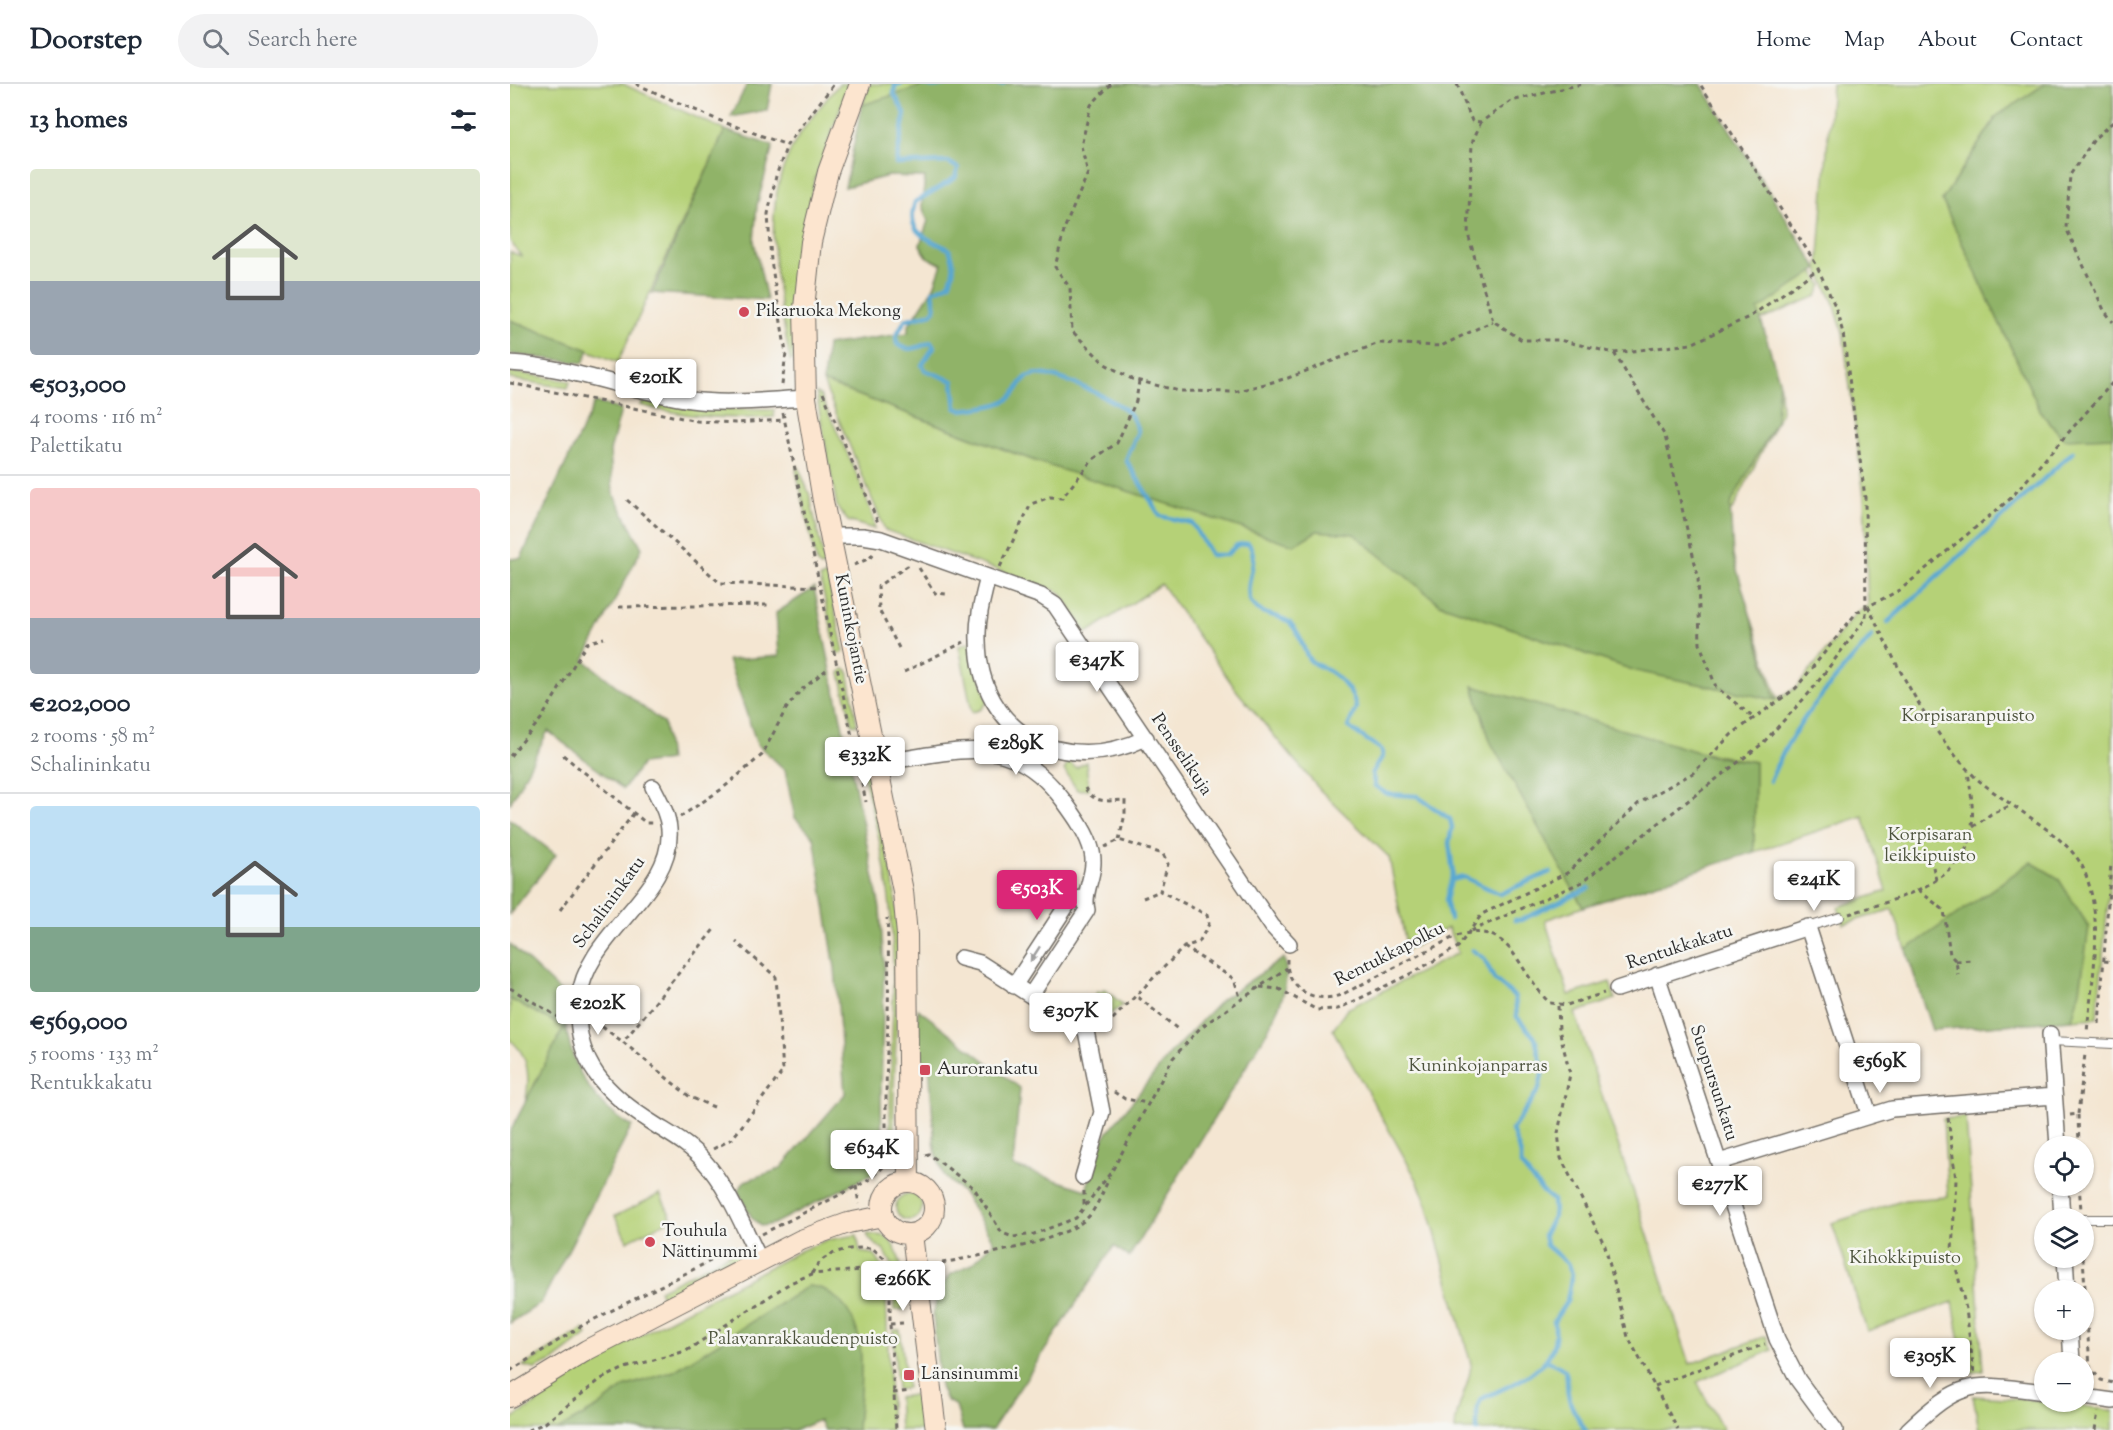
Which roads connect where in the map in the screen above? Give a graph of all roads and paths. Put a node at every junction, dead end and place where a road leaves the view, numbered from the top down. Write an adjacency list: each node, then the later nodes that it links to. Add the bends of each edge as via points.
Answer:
1 (636, 84): 10 (path)
2 (834, 84): 10 (path)
3 (860, 84): 19 (main road, Kuninkojantie, via 828,172 811,242 804,308)
4 (1111, 84): 17 (path, via 1091,105 1082,146 1088,172 1065,227 1055,267 1070,288 1072,331 1105,364)
5 (1457, 84): 8 (path, via 1472,121)
6 (1582, 84): 8 (path, via 1512,101)
7 (1700, 84): 11 (path)
8 (1480, 122): 12 (path, via 1472,143 1468,234)
9 (2113, 122): 13 (path, via 2095,138 2070,175 2066,228)
10 (787, 145): 16 (path, via 768,214 771,261 786,353)
11 (1818, 269): 14 (path, via 1751,316 1691,344); 29 (path, via 1843,333 1864,497)
12 (1493, 321): 14 (path, via 1522,340 1559,340); 17 (path, via 1441,346 1379,343 1288,378 1234,392 1179,391)
13 (2113, 322)
14 (1614, 353): 36 (path, via 1665,436 1698,576 1700,644 1716,687)
15 (510, 363): 19 (street, via 693,400 730,402)
16 (782, 376)
17 (1139, 381): 25 (path, via 1136,401 1117,444 1092,460 1062,498 1031,504 1007,556)
18 (2113, 382): 29 (path, via 2010,499 1900,590)
19 (814, 395): 22 (main road, Kuninkojantie, via 809,428); 23 (path, via 877,520)
20 (783, 420): 26 (path)
21 (627, 500): 26 (path, via 720,583)
22 (830, 536): 23 (street, Pensselikuja); 42 (main road, Kuninkojantie)
23 (881, 539): 24 (path, via 870,558); 25 (street, Pensselikuja)
24 (853, 565)
25 (991, 578): 32 (street, via 981,605); 37 (street, Pensselikuja, via 1055,605)
26 (819, 587): 48 (path)
27 (946, 594): 33 (path, via 935,593 914,564 880,582 879,610)
28 (770, 605): 30 (path)
29 (1868, 606): 36 (path, via 1857,612 1796,688); 43 (path, via 1922,713); 68 (path, via 1866,618 1843,651 1762,744 1582,882)
30 (619, 607)
31 (604, 638): 40 (path, via 587,643 542,719)
32 (978, 640): 35 (path, via 962,643); 38 (street, via 985,681 995,701 1009,720)
33 (899, 648)
34 (826, 670): 49 (path, via 800,691 786,709 762,755 692,811)
35 (904, 672)
36 (1755, 719): 68 (path, via 1732,734 1693,773 1639,803 1567,873 1482,914)
37 (1146, 738): 38 (street, via 1120,749 1090,754 1067,753); 70 (street, Pensselikuja)
38 (1033, 740): 41 (street)
39 (563, 755): 47 (path)
40 (510, 756)
41 (1021, 760): 42 (street, via 984,749); 61 (street, via 1058,793 1085,834 1092,852 1093,876)
42 (879, 762): 112 (main road, Kuninkojantie, via 898,857 907,935)
43 (1968, 771): 46 (path); 50 (path)
44 (653, 787): 49 (street, Schalininkatu)
45 (1085, 788): 51 (path, via 1096,800 1125,800)
46 (2010, 806): 50 (path, via 1991,813); 96 (path, via 2063,841 2083,867 2091,888 2097,931)
47 (634, 813): 49 (path, via 646,823); 63 (path)
48 (868, 813)
49 (668, 823): 91 (street, Schalininkatu, via 667,851 661,868 588,964 579,999)
50 (1972, 827): 53 (path)
51 (1119, 840): 52 (path); 60 (path, via 1163,854 1168,864)
52 (1100, 848)
53 (1965, 852): 54 (path); 57 (path)
54 (1971, 855)
55 (2110, 863): 75 (path)
56 (1933, 867): 57 (path)
57 (1938, 879): 58 (path); 59 (path)
58 (1945, 884)
59 (1918, 890): 65 (path, via 1910,896); 74 (path, via 1944,910 1950,955)
60 (1160, 891): 62 (path); 71 (path, via 1209,919 1208,930 1199,942)
61 (1084, 898): 79 (street, one-way to 79, via 1071,899); 85 (street, via 1087,910)
62 (1143, 898)
63 (560, 910)
64 (886, 915): 117 (path, via 884,1166 871,1179)
65 (1840, 917): 67 (lane)
66 (716, 927): 95 (path)
67 (1808, 927): 77 (street, Rentukkakatu); 103 (street)
68 (1469, 931): 82 (path, Rentukkapolku, via 1336,998 1319,999); 84 (path, via 1458,947 1338,1009 1311,1009); 88 (path, Rentukkapolku, via 1484,932 1511,949 1544,997)
69 (736, 942): 108 (path, via 776,977 783,1071 732,1139 716,1146)
70 (1288, 944): 82 (path, via 1287,968)
71 (1184, 947): 86 (path); 87 (path, via 1234,979)
72 (961, 958): 79 (street, via 980,963)
73 (1973, 960): 74 (path)
74 (1956, 961): 78 (path)
75 (2104, 961): 76 (path); 89 (path)
76 (2113, 962)
77 (1657, 975): 83 (street, Rentukkakatu); 109 (street, Suopursunkatu)
78 (1958, 975)
79 (1014, 986): 85 (street)
80 (1260, 987): 84 (path)
81 (510, 988): 91 (path)
82 (1298, 988): 84 (path)
83 (1617, 989): 88 (path)
84 (1289, 994)
85 (1031, 995): 111 (street, via 1086,1031 1102,1112)
86 (1138, 997): 92 (path); 94 (path)
87 (1241, 1000)
88 (1558, 1006): 128 (path, via 1559,1029 1570,1074 1558,1133 1561,1158 1605,1246 1628,1337)
89 (2099, 1024)
90 (601, 1026): 95 (path)
91 (579, 1029): 108 (street, Schalininkatu, via 588,1062 610,1093)
92 (1180, 1031)
93 (2051, 1038): 96 (lane); 99 (street)
94 (1098, 1039)
95 (623, 1042): 102 (path, via 690,1097)
96 (2086, 1042): 97 (lane); 104 (path)
97 (2113, 1044)
98 (1112, 1089): 100 (path, via 1125,1100)
99 (2054, 1096): 101 (street); 105 (street)
100 (1148, 1103)
101 (1947, 1104): 103 (street, via 1892,1108); 129 (path, via 1956,1180 1952,1251 1966,1309)
102 (714, 1107)
103 (1869, 1114): 109 (street)
104 (2078, 1114): 105 (path); 107 (path)
105 (2056, 1116): 106 (street)
106 (2057, 1136)
107 (2079, 1136)
108 (703, 1159): 117 (street, Schalininkatu, via 719,1180)
109 (1719, 1162): 125 (street, Suopursunkatu)
110 (1112, 1171): 119 (path, via 1089,1216 1072,1228 1019,1246)
111 (1083, 1178)
112 (909, 1182): 113 (main road, via 890,1189 883,1202); 116 (main road, via 928,1190 934,1203 929,1224)
113 (883, 1216): 116 (main road, via 897,1232); 118 (main road, via 822,1231)
114 (2094, 1219): 115 (lane)
115 (2113, 1219)
116 (912, 1234): 138 (main road)
117 (750, 1241): 118 (street, Schalininkatu); 126 (path, via 583,1325)
118 (760, 1260): 133 (main road, via 587,1350)
119 (942, 1263)
120 (2084, 1268): 127 (path, via 2090,1368 2101,1380)
121 (874, 1269): 122 (path)
122 (812, 1274): 124 (path, via 822,1258 836,1252 865,1248 880,1253 888,1268); 136 (path, via 754,1305 687,1351 625,1368 601,1379 545,1423)
123 (903, 1323): 124 (path)
124 (890, 1324): 132 (path)
125 (1777, 1339): 128 (path); 140 (street, Suopursunkatu, via 1798,1380)
126 (510, 1371)
127 (2113, 1383)
128 (1655, 1386): 139 (path)
129 (1975, 1387): 131 (street); 141 (street, via 1949,1394)
130 (911, 1391): 132 (path)
131 (2034, 1391)
132 (892, 1393): 137 (path)
133 (510, 1397)
134 (2094, 1398): 135 (street)
135 (2113, 1401)
136 (528, 1430)
137 (896, 1430)
138 (936, 1430)
139 (1678, 1430)
140 (1835, 1430)
141 (1908, 1430)

